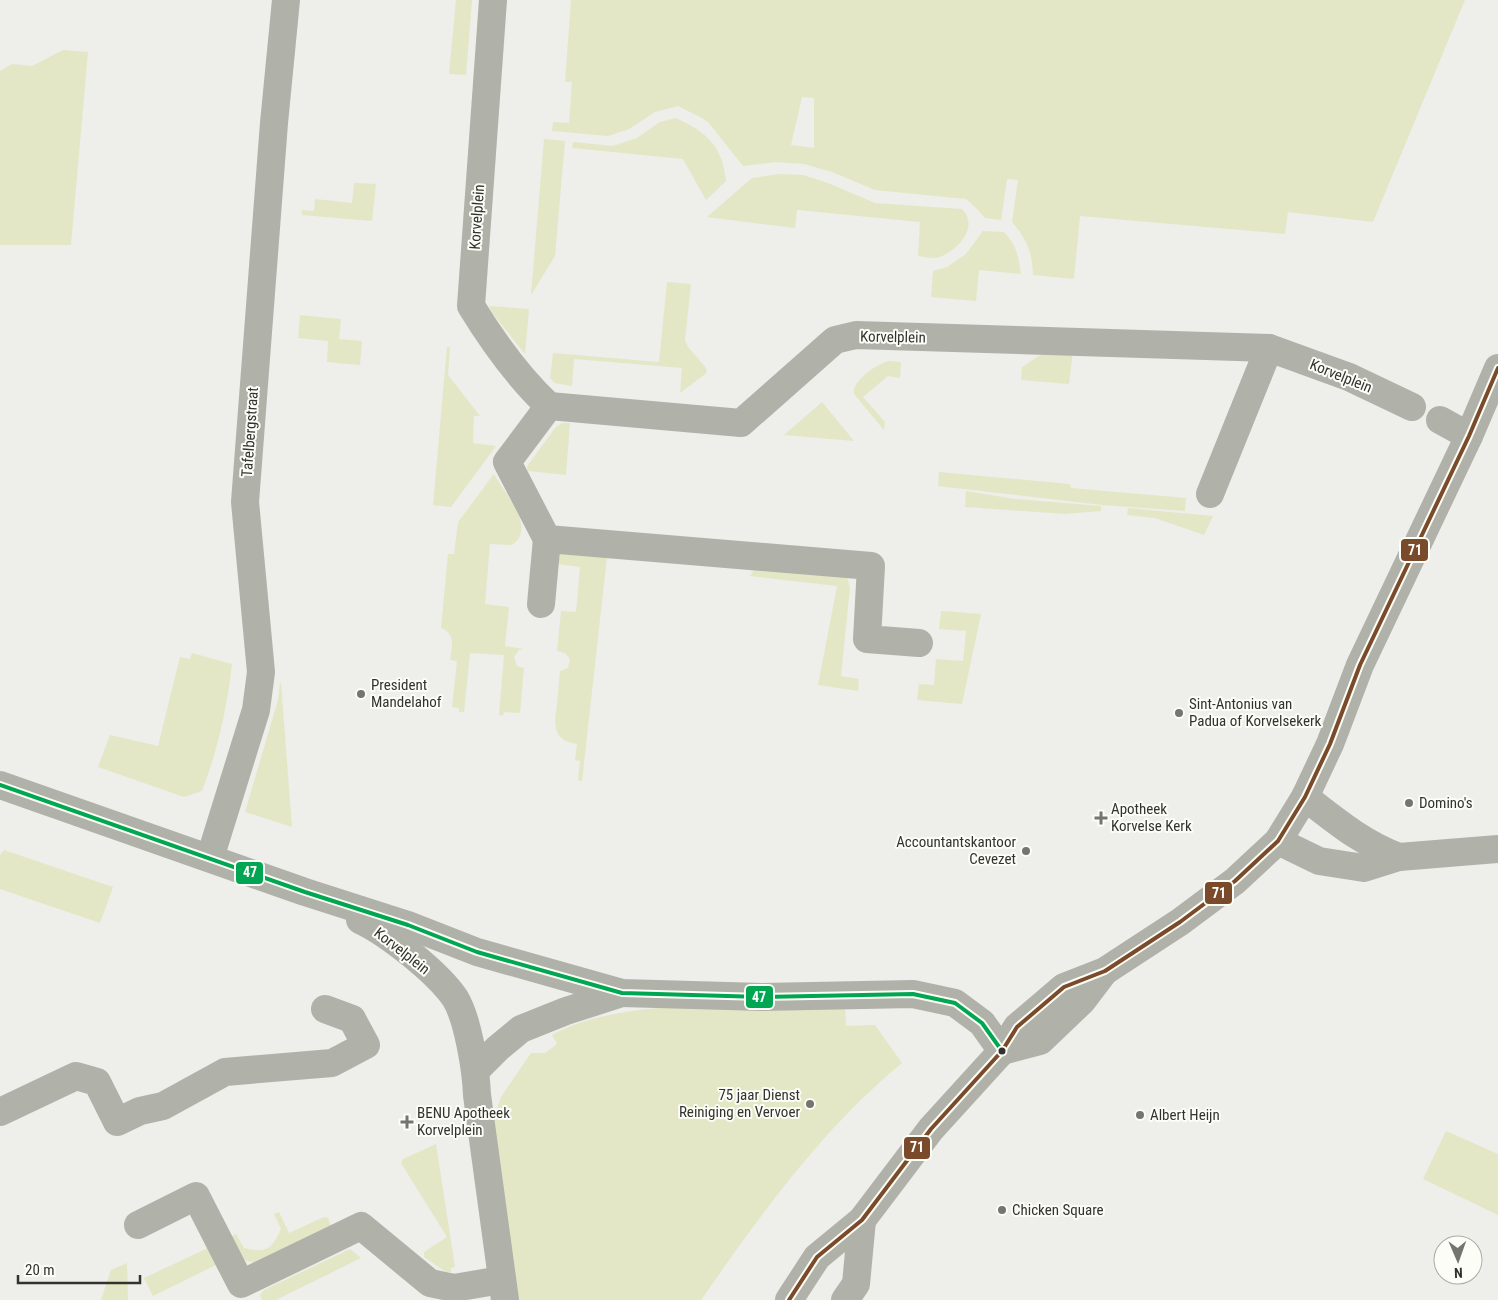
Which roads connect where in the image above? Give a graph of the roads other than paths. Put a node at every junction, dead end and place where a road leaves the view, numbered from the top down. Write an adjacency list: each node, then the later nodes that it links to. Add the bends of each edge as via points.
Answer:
1 (286, 0): 18 (street, Tafelbergstraat, via 245,502 261,672 256,710)
2 (493, 0): 5 (street, Korvelplein, via 471,306 490,337)
3 (1269, 348): 5 (street, Korvelplein, via 856,335 835,340 741,423); 6 (street, Korvelplein, via 1349,377); 9 (street)
4 (1498, 368): 8 (street)
5 (549, 406): 10 (street, via 507,462)
6 (1412, 407)
7 (1440, 420): 8 (street)
8 (1469, 436): 14 (street, via 1360,665 1330,744)
9 (1210, 494)
10 (547, 539): 11 (street); 12 (street, via 871,566 868,639)
11 (541, 604)
12 (919, 643)
13 (0, 785): 18 (street)
14 (1305, 797): 15 (street); 17 (street, via 1344,828 1376,848)
15 (1278, 841): 17 (street, via 1319,861 1364,868); 22 (street, via 1227,887 1180,922 1105,971 1064,987 1017,1027)
16 (1498, 849): 17 (street)
17 (1399, 857)
18 (210, 858): 19 (street)
19 (305, 892): 20 (street, Korvelplein, via 485,954); 23 (street, Korvelplein, via 365,922 410,953 440,980 455,999 463,1017)
20 (622, 993): 22 (street, Korvelplein, via 762,997 913,994 955,1003 982,1023); 23 (street, Korvelplein, via 521,1030)
21 (325, 1009): 24 (street, via 352,1019 366,1045 332,1064 225,1072 163,1106 140,1110 117,1122 97,1082 76,1076)
22 (1002, 1051): 25 (street, via 931,1130)
23 (476, 1070): 27 (street, Korvelplein)
24 (0, 1112)
25 (862, 1220): 28 (street, via 817,1257); 29 (street, via 856,1284)
26 (138, 1225): 27 (street, Korvelplein, via 196,1196 242,1284 361,1226 430,1283 454,1288)
27 (503, 1290)
28 (789, 1300)
29 (845, 1300)

